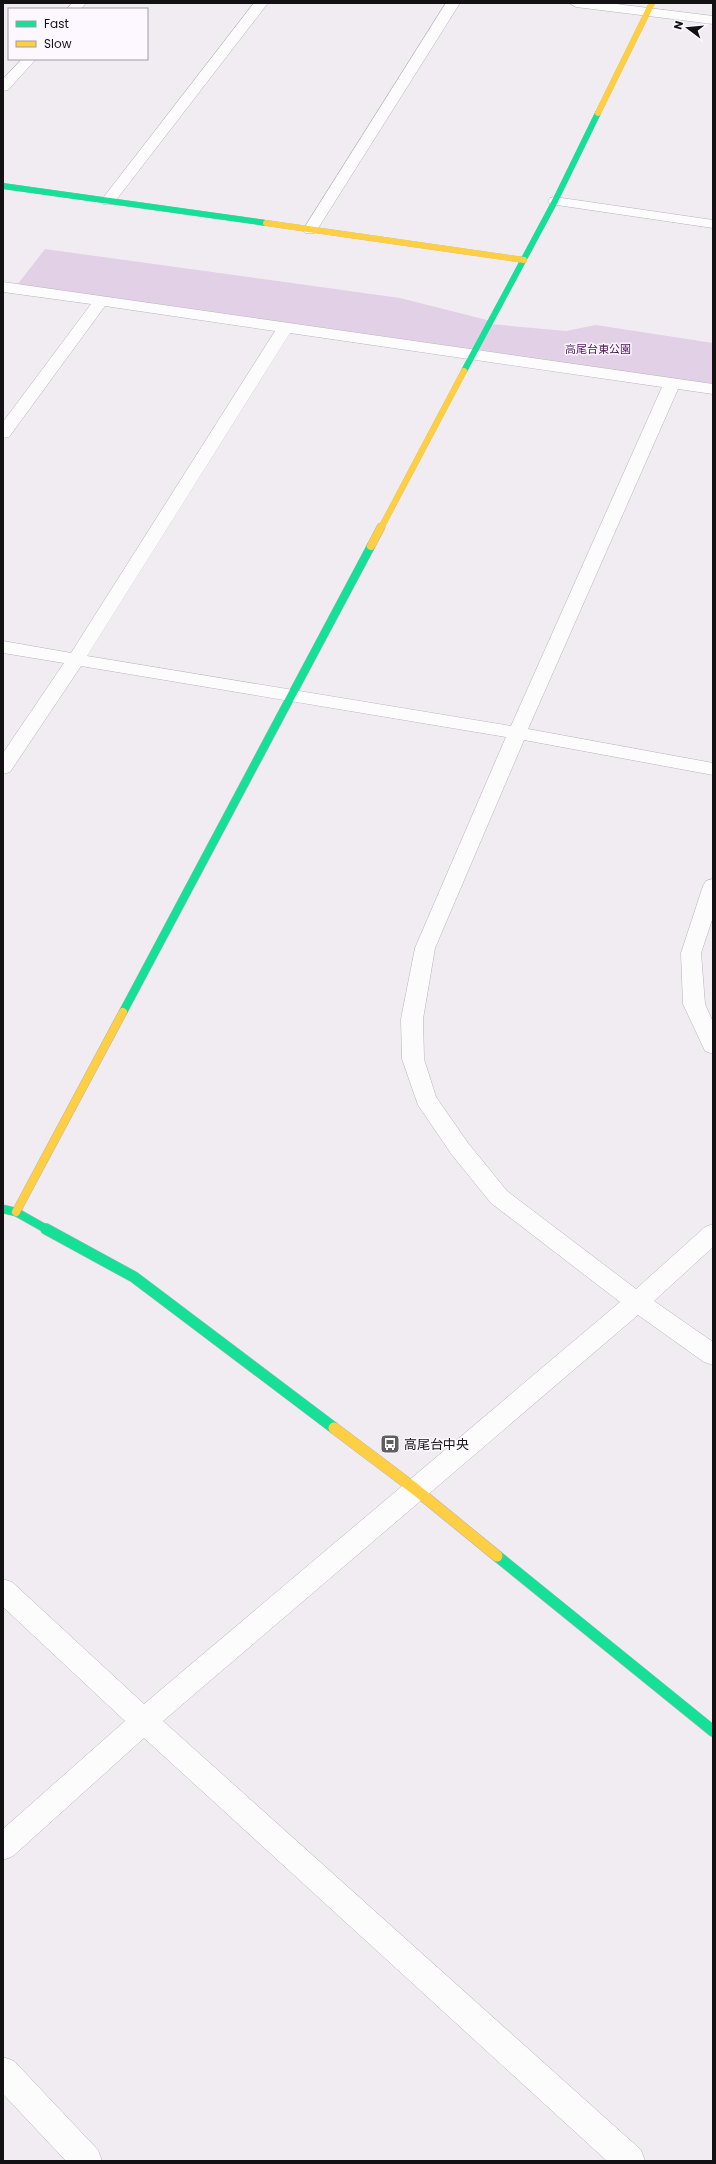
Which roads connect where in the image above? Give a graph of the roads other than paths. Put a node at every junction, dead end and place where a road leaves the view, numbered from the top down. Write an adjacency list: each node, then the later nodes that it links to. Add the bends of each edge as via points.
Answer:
1 (261, 3): 9 (street)
2 (453, 3): 12 (street)
3 (576, 3): 4 (street)
4 (650, 8): 5 (street); 10 (street)
5 (713, 20)
6 (27, 60): 7 (street)
7 (3, 87)
8 (3, 186): 9 (street)
9 (108, 201): 12 (street)
10 (555, 201): 11 (street); 13 (street)
11 (713, 224)
12 (310, 230): 13 (street)
13 (524, 260): 17 (street)
14 (3, 287): 15 (street)
15 (101, 301): 16 (street); 20 (street)
16 (285, 328): 17 (street); 22 (street)
17 (473, 355): 18 (street); 23 (street)
18 (672, 383): 19 (street); 24 (street)
19 (713, 389)
20 (3, 433)
21 (3, 647): 22 (street)
22 (76, 659): 23 (street); 25 (street)
23 (292, 695): 24 (street); 30 (street)
24 (517, 733): 26 (street); 32 (street, via 424,948 412,1019 413,1059 426,1100 460,1149 499,1197)
25 (3, 768)
26 (713, 768)
27 (713, 886): 28 (street, via 691,953 694,1004)
28 (713, 1046)
29 (3, 1209): 30 (street)
30 (16, 1212): 34 (street, via 134,1276)
31 (713, 1234): 32 (street)
32 (637, 1302): 33 (street); 34 (street)
33 (713, 1356)
34 (415, 1489): 36 (street); 37 (street)
35 (3, 1590): 36 (street)
36 (144, 1721): 38 (street); 41 (street)
37 (713, 1731)
38 (3, 1847)
39 (3, 2072): 40 (street)
40 (87, 2161)
41 (630, 2161)

